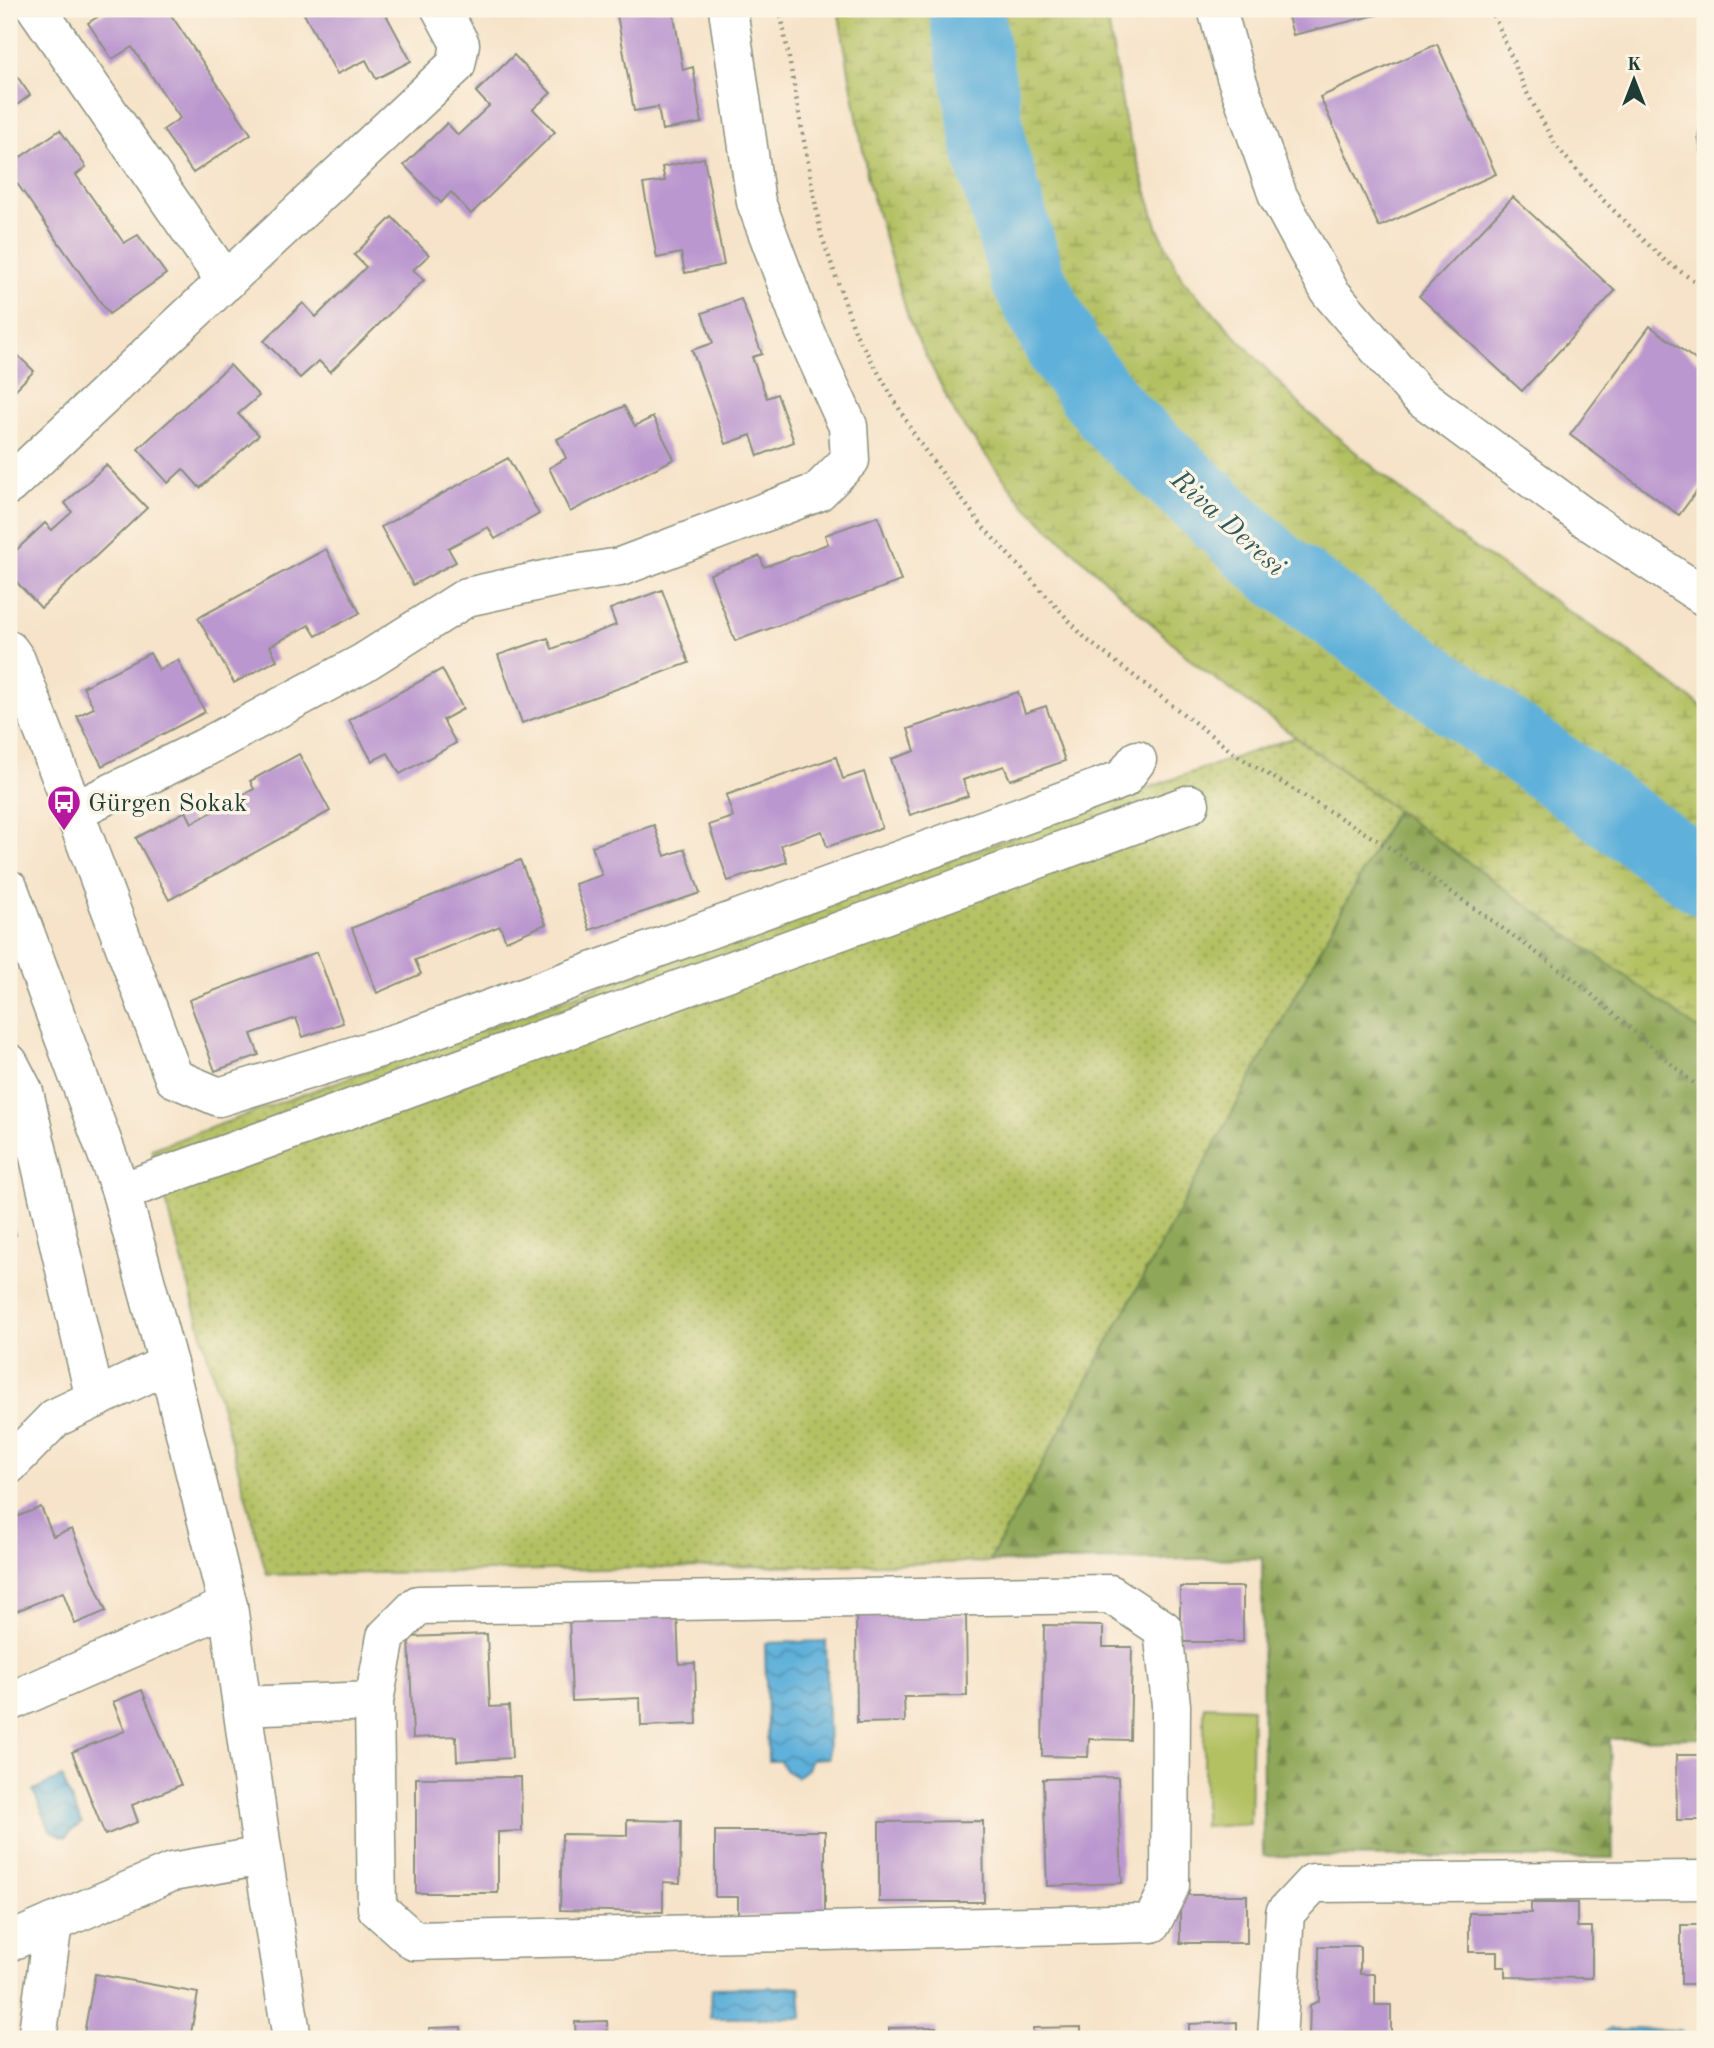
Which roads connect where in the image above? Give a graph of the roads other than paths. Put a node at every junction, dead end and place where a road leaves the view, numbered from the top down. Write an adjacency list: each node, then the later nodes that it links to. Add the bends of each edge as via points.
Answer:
1 (37, 9): 5 (street)
2 (441, 9): 5 (street, via 460,44 456,65)
3 (729, 9): 11 (street, via 756,202 804,330 848,426 850,460 818,492 620,567 467,597 363,663)
4 (1217, 9): 7 (street, via 1278,196 1330,292 1417,394 1589,521)
5 (226, 282): 6 (street)
6 (9, 485)
7 (1705, 597)
8 (11, 659): 11 (street)
9 (1138, 760): 11 (street, via 1123,779 1096,789 402,1041 219,1097 174,1078)
10 (1190, 804): 14 (street)
11 (74, 811)
12 (9, 890): 14 (street)
13 (9, 1063): 16 (street, via 23,1092)
14 (121, 1192): 15 (street)
15 (168, 1364): 16 (street); 18 (street)
16 (95, 1399): 17 (street, via 55,1418)
17 (9, 1465)
18 (228, 1606): 20 (street); 21 (street)
19 (374, 1701): 19 (street, via 386,1637 418,1605 1111,1594 1163,1629 1171,1705 1170,1886 1152,1923 414,1941 377,1908); 21 (street)
20 (9, 1702)
21 (242, 1706): 22 (street)
22 (263, 1856): 24 (street, via 172,1872); 27 (street)
23 (1705, 1880): 28 (street, via 1313,1884 1285,1913)
24 (52, 1923): 25 (street); 26 (street)
25 (9, 1942)
26 (37, 2039)
27 (292, 2039)
28 (1278, 2039)

